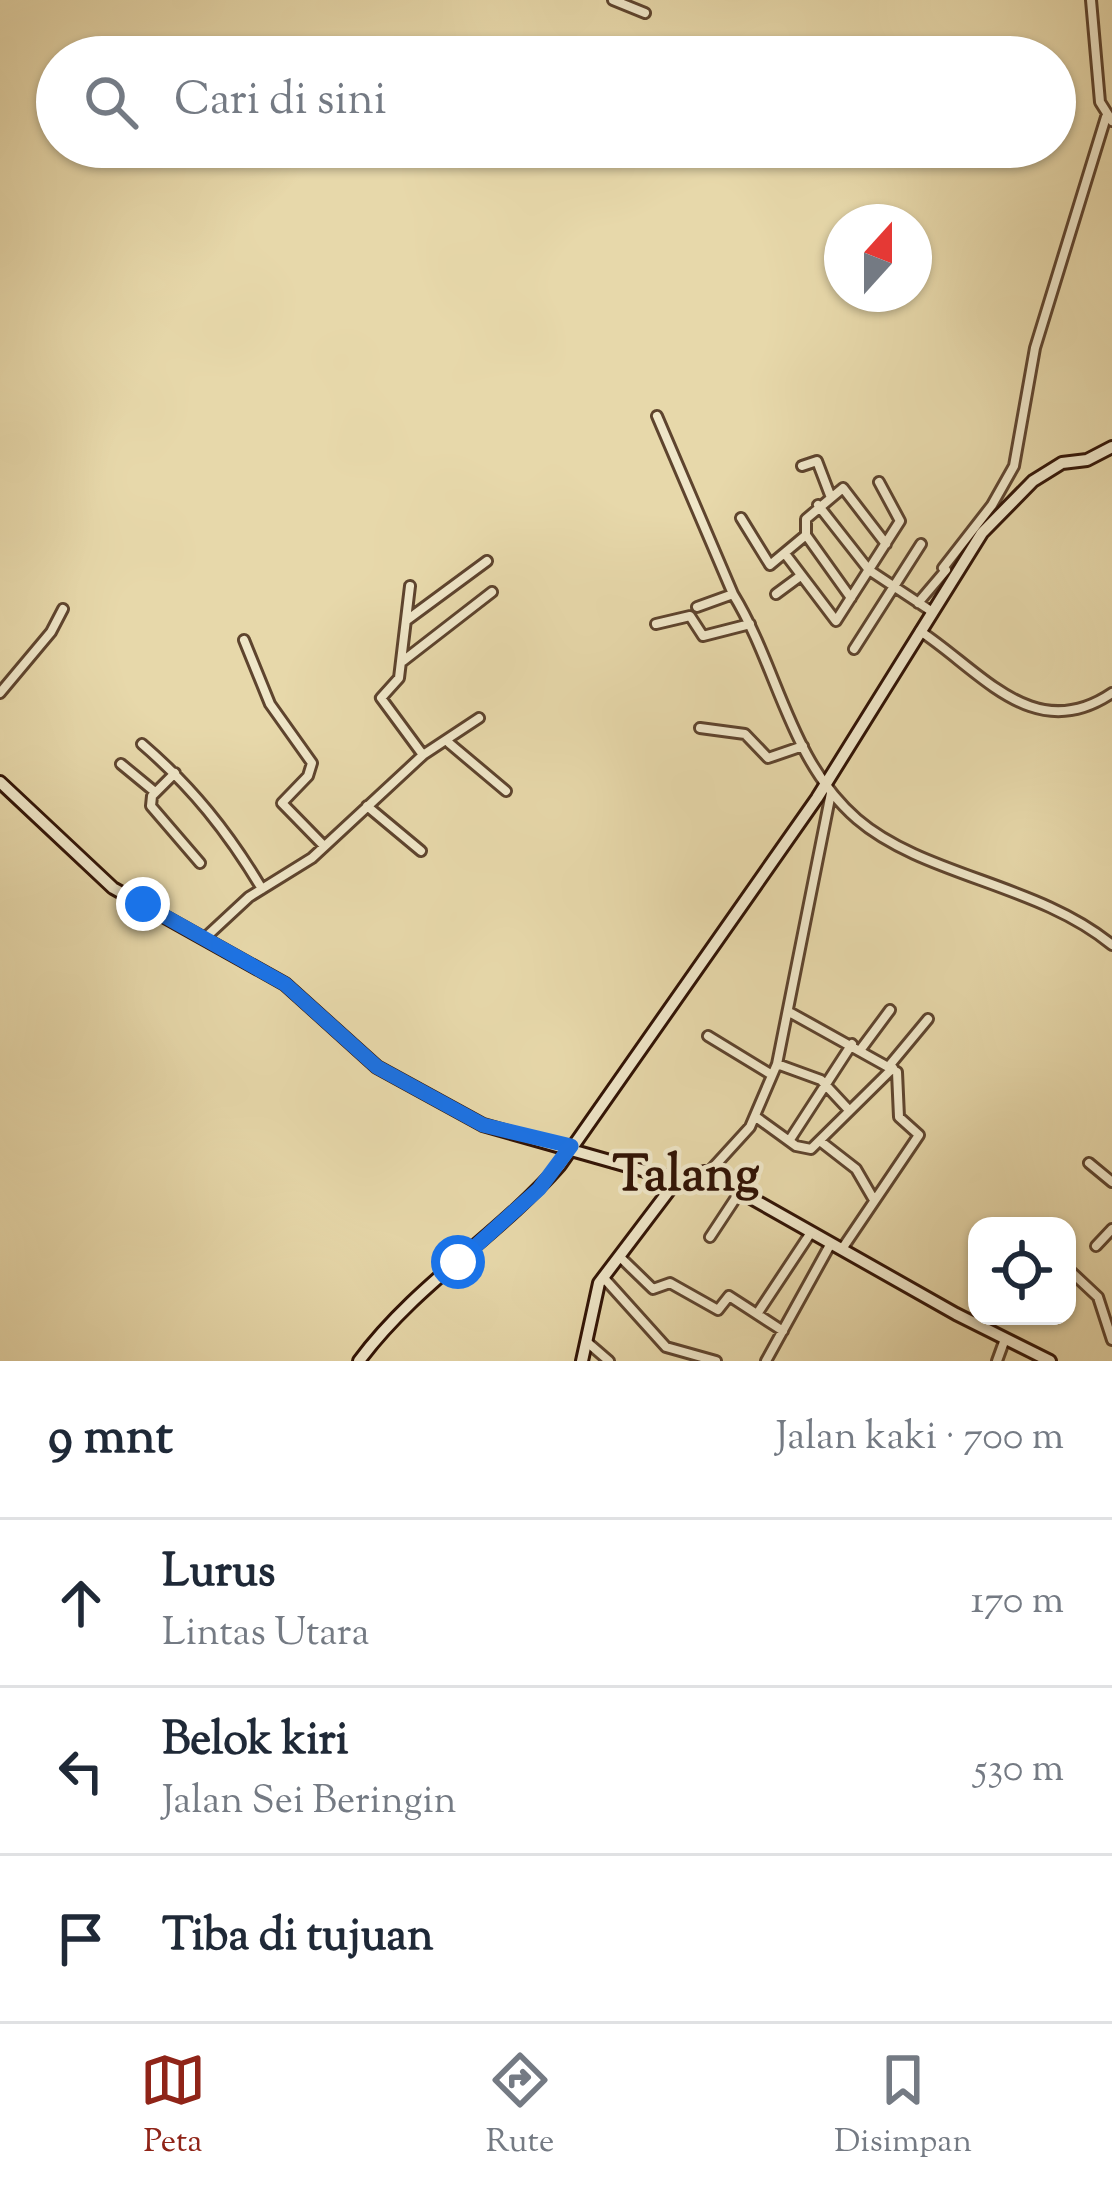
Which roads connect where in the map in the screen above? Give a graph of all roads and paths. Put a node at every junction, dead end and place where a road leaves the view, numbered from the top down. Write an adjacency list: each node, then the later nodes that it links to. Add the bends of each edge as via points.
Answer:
1 (613, 0): 3 (street)
2 (1091, 0): 4 (street)
3 (645, 13)
4 (1109, 119): 20 (street, via 1035,348 1014,466)
5 (657, 416): 25 (street)
6 (1112, 447): 20 (street, via 1062,463 1026,486)
7 (814, 448): 8 (street)
8 (818, 461): 9 (street); 11 (street)
9 (802, 466)
10 (879, 482): 15 (street, via 900,518)
11 (830, 496): 12 (street); 15 (street, via 844,489)
12 (818, 505): 14 (street, via 803,524); 19 (street)
13 (741, 518): 17 (street, via 767,564)
14 (806, 535): 17 (street); 27 (street)
15 (886, 544): 19 (street)
16 (921, 544): 23 (street)
17 (786, 555): 21 (street)
18 (487, 561): 32 (street)
19 (869, 570): 23 (street); 27 (street)
20 (948, 572): 28 (street); 31 (street)
21 (799, 577): 26 (street); 27 (street, via 831,620)
22 (410, 586): 32 (street)
23 (893, 587): 28 (street); 37 (street)
24 (492, 592): 38 (street)
25 (733, 594): 29 (street); 34 (street)
26 (776, 594)
27 (851, 598)
28 (918, 603): 31 (street)
29 (697, 607)
30 (63, 609): 39 (street)
31 (931, 611): 35 (street)
32 (406, 621): 38 (street)
33 (656, 624): 34 (street, via 690,616 703,635)
34 (749, 624): 45 (street)
35 (919, 630): 40 (street, via 989,688 1052,712 1089,710); 50 (street)
36 (244, 640): 54 (street, via 270,704 313,763 282,802)
37 (854, 649)
38 (401, 662): 46 (street, via 398,680 381,698)
39 (0, 693)
40 (1112, 693)
41 (479, 718): 43 (street)
42 (700, 728): 45 (street, via 745,734 768,758)
43 (448, 743): 46 (street); 51 (street)
44 (142, 744): 48 (street)
45 (802, 746): 50 (street)
46 (424, 755): 53 (street)
47 (122, 764): 52 (street)
48 (175, 773): 52 (street); 57 (street, via 229,833)
49 (0, 782): 58 (street, via 113,888)
50 (829, 788): 59 (street, via 879,833 1059,911); 61 (street); 73 (street)
51 (506, 791)
52 (155, 792): 56 (street, via 151,806)
53 (367, 806): 54 (street); 55 (street)
54 (324, 846): 57 (street)
55 (421, 851)
56 (200, 863)
57 (262, 889): 58 (street)
58 (207, 936): 73 (street, via 298,994 377,1067 483,1125)
59 (1112, 945)
60 (890, 1010): 64 (street)
61 (791, 1012): 64 (street); 65 (street)
62 (928, 1018): 66 (street)
63 (708, 1036): 67 (street)
64 (856, 1046): 66 (street); 68 (street)
65 (776, 1064): 67 (street); 68 (street)
66 (891, 1067): 69 (street, via 878,1088); 79 (street, via 899,1117 920,1138)
67 (772, 1075): 70 (street)
68 (828, 1086): 69 (street); 71 (street)
69 (847, 1108): 72 (street)
70 (756, 1117): 71 (street); 75 (street)
71 (789, 1141): 72 (street, via 807,1150)
72 (820, 1141): 79 (street, via 856,1169)
73 (571, 1146): 76 (street); 93 (street, via 519,1209 401,1310)
74 (1089, 1163): 77 (street)
75 (709, 1172): 76 (street); 78 (street)
76 (677, 1180): 85 (street)
77 (1112, 1182)
78 (741, 1190): 81 (street); 82 (street)
79 (874, 1203): 84 (street)
80 (1112, 1229): 83 (street)
81 (810, 1234): 84 (street); 88 (street)
82 (710, 1237)
83 (1096, 1246)
84 (836, 1248): 89 (street); 90 (street)
85 (620, 1256): 86 (street); 88 (street, via 653,1289 670,1282 716,1310 729,1296)
86 (603, 1277): 92 (street); 96 (street, via 666,1347)
87 (1076, 1277): 91 (street, via 1097,1297)
88 (757, 1314): 89 (street)
89 (783, 1331): 97 (street)
90 (1005, 1339): 98 (street); 99 (street)
91 (1112, 1340)
92 (586, 1342): 94 (street); 95 (street)
93 (359, 1361)
94 (582, 1361)
95 (609, 1361)
96 (716, 1361)
97 (766, 1361)
98 (997, 1361)
99 (1050, 1361)

